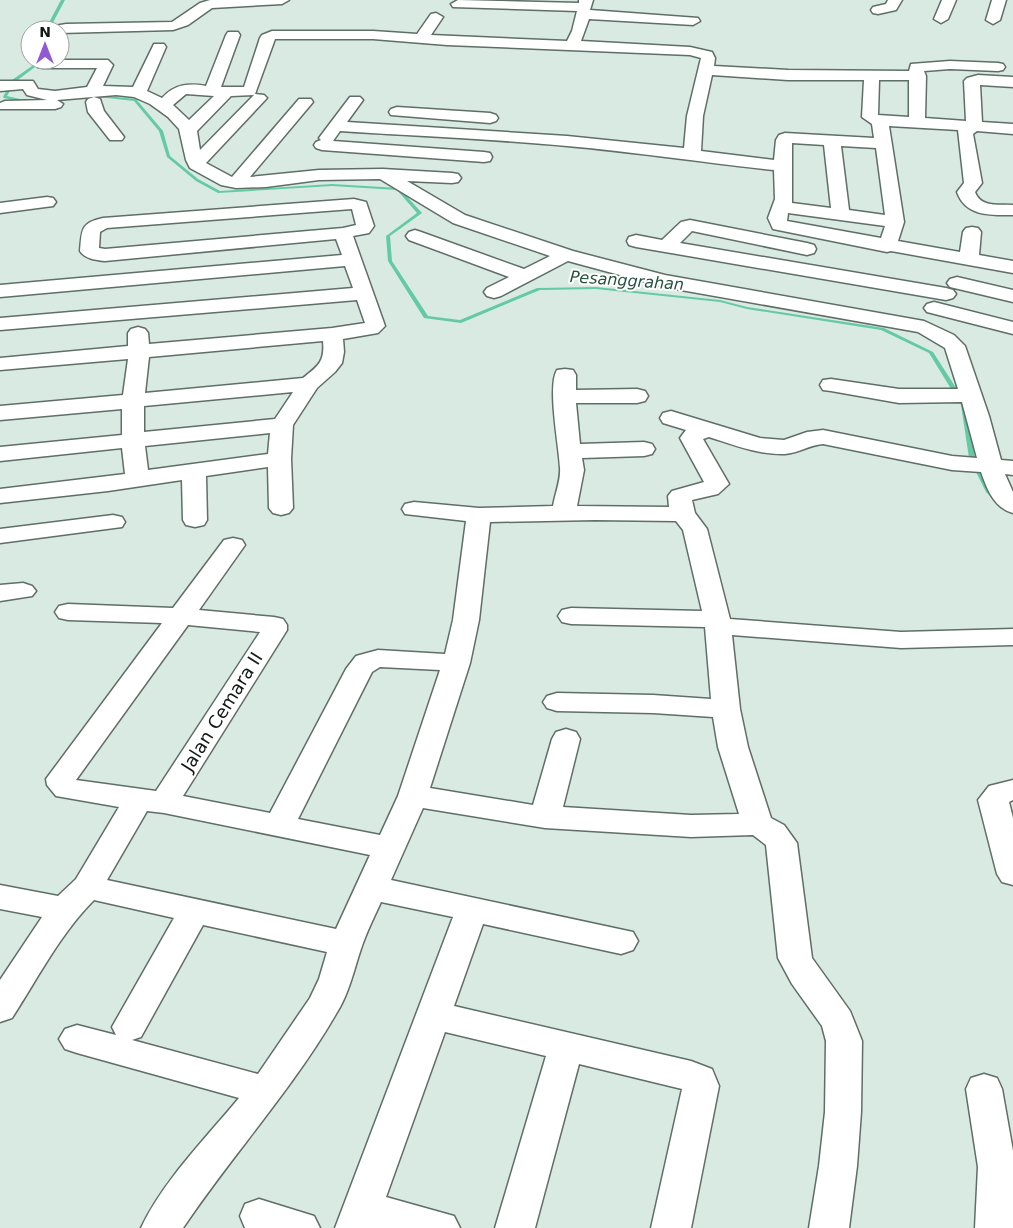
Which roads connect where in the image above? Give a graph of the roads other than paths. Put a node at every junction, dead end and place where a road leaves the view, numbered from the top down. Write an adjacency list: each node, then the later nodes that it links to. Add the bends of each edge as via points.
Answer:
1 (282, 0): 12 (street, via 210,4 184,23 173,26)
2 (895, 0): 7 (street, via 891,7)
3 (949, 0): 9 (street)
4 (998, 0): 10 (street)
5 (458, 4): 6 (street)
6 (585, 7): 11 (street); 15 (street)
7 (878, 10)
8 (436, 17): 16 (street)
9 (940, 18)
10 (993, 20)
11 (693, 21)
12 (70, 28)
13 (598, 32): 15 (street)
14 (233, 35): 26 (street)
15 (576, 38): 16 (street, via 538,49); 21 (street, via 700,52 708,58)
16 (421, 39): 26 (street, via 373,35 272,35 267,38 250,90)
17 (159, 47): 27 (street)
18 (70, 63): 28 (street, via 106,65)
19 (1013, 67): 23 (street, via 920,66 916,68)
20 (33, 70): 25 (street)
21 (705, 70): 22 (street, via 788,75); 46 (street, via 695,116)
22 (872, 75): 23 (street); 36 (street, via 870,117)
23 (918, 76): 37 (street, via 914,101)
24 (1013, 82): 39 (street, via 972,81)
25 (15, 85): 28 (street, via 45,96)
26 (220, 91): 32 (street, via 180,89); 41 (street)
27 (129, 94): 28 (street); 32 (street, via 152,97)
28 (93, 96): 31 (street); 42 (street, via 96,112)
29 (259, 98): 48 (street)
30 (305, 102): 53 (street)
31 (43, 105): 33 (street); 35 (street)
32 (164, 105): 41 (street)
33 (5, 106)
34 (490, 118): 38 (street, via 362,108)
35 (53, 121)
36 (880, 121): 37 (street); 44 (street)
37 (917, 123): 39 (street)
38 (336, 126): 45 (street); 46 (street, via 567,141)
39 (974, 126): 40 (street); 57 (street, via 965,132 973,183 966,195 978,207)
40 (1013, 128)
41 (189, 129): 48 (street)
42 (116, 137)
43 (832, 141): 44 (street); 49 (street, via 786,138); 58 (street)
44 (883, 143): 60 (street)
45 (322, 145): 47 (street); 51 (street, via 306,168)
46 (692, 154): 49 (street)
47 (484, 157)
48 (196, 164): 53 (street)
49 (782, 166): 55 (street)
50 (383, 174): 51 (street); 52 (street); 69 (street, via 459,218)
51 (306, 176): 53 (street)
52 (452, 178)
53 (236, 183)
54 (47, 202): 56 (street)
55 (783, 206): 58 (street); 66 (street, via 777,218 779,225)
56 (0, 208)
57 (1013, 210)
58 (840, 213): 60 (street)
59 (132, 220): 62 (street, via 348,202 360,206 364,229); 68 (street); 68 (street, via 95,225 90,229 90,251 105,255)
60 (895, 222): 66 (street)
61 (972, 232): 71 (street)
62 (343, 233): 68 (street); 70 (street)
63 (415, 236): 73 (street)
64 (636, 241): 65 (street)
65 (666, 246): 67 (street, via 690,226); 78 (street)
66 (888, 246): 71 (street)
67 (808, 249)
68 (132, 252): 74 (street)
69 (566, 255): 73 (street); 82 (street, via 672,283)
70 (352, 260): 74 (street); 77 (street)
71 (973, 260): 72 (street); 78 (street)
72 (1013, 267)
73 (525, 276): 76 (street)
74 (132, 279): 75 (street); 80 (street)
75 (0, 291)
76 (494, 292)
77 (365, 293): 80 (street); 84 (street, via 375,326 364,331)
78 (946, 295): 79 (street); 82 (street); 83 (street)
79 (1013, 296)
80 (135, 312): 81 (street); 85 (street)
81 (0, 324)
82 (924, 327): 90 (street, via 955,346)
83 (1013, 328)
84 (332, 334): 85 (street); 87 (street, via 335,357)
85 (140, 351): 86 (street); 91 (street)
86 (0, 364)
87 (309, 384): 91 (street); 94 (street)
88 (831, 385): 90 (street, via 899,396)
89 (637, 396): 98 (street, via 564,386)
90 (967, 396): 101 (street)
91 (133, 400): 92 (street); 96 (street)
92 (0, 413)
93 (671, 418): 95 (street)
94 (282, 425): 96 (street); 100 (street)
95 (711, 430): 101 (street, via 772,447 822,438); 109 (street, via 694,434 691,438 717,484 710,489 680,496)
96 (132, 440): 99 (street); 103 (street)
97 (644, 449): 98 (street)
98 (570, 450): 111 (street, via 572,470)
99 (0, 454)
100 (279, 459): 102 (street); 107 (street)
101 (996, 467): 106 (street, via 1000,492)
102 (194, 470): 103 (street); 112 (street)
103 (137, 479): 104 (street)
104 (108, 484): 105 (street); 113 (street, via 114,530)
105 (0, 496)
106 (1013, 506)
107 (281, 508)
108 (414, 509): 110 (street)
109 (683, 514): 111 (street); 118 (street, via 696,529)
110 (479, 515): 111 (street); 120 (street, via 466,620)
111 (562, 515)
112 (196, 520)
113 (0, 536)
114 (233, 545): 116 (street)
115 (68, 612): 116 (street)
116 (182, 616): 126 (street, via 61,779 67,788); 126 (street, Jalan Cemara II, via 268,623 274,625 274,630)
117 (571, 616): 118 (street)
118 (717, 622): 119 (street, via 901,640); 122 (street)
119 (1013, 637)
120 (456, 663): 125 (street); 129 (street, via 378,658 366,662)
121 (557, 702): 122 (street)
122 (726, 709): 128 (street, via 732,747)
123 (566, 739): 127 (street)
124 (1013, 790): 131 (street, via 997,794 993,800)
125 (413, 796): 127 (street); 130 (street)
126 (151, 802): 129 (street); 134 (street)
127 (545, 817): 128 (street, via 682,825)
128 (758, 824): 153 (street, via 773,833 781,843 795,958 838,1020 844,1041 843,1112)
129 (279, 826): 130 (street)
130 (389, 848): 132 (street)
131 (1013, 872)
132 (373, 888): 135 (street); 138 (street)
133 (0, 897): 134 (street)
134 (76, 898): 136 (street); 139 (street)
135 (472, 910): 137 (street); 140 (street)
136 (194, 912): 138 (street); 141 (street)
137 (622, 941)
138 (346, 944): 145 (street, via 324,1005)
139 (0, 1008)
140 (432, 1015): 143 (street); 147 (street)
141 (129, 1027)
142 (77, 1039): 145 (street)
143 (566, 1048): 151 (street); 152 (street, via 699,1079 701,1086)
144 (984, 1089): 154 (street, via 997,1167)
145 (266, 1091): 148 (street)
146 (259, 1216): 149 (street)
147 (359, 1218): 150 (street)
148 (161, 1228)
149 (300, 1228)
150 (440, 1228)
151 (515, 1228)
152 (671, 1228)
153 (829, 1228)
154 (996, 1228)

